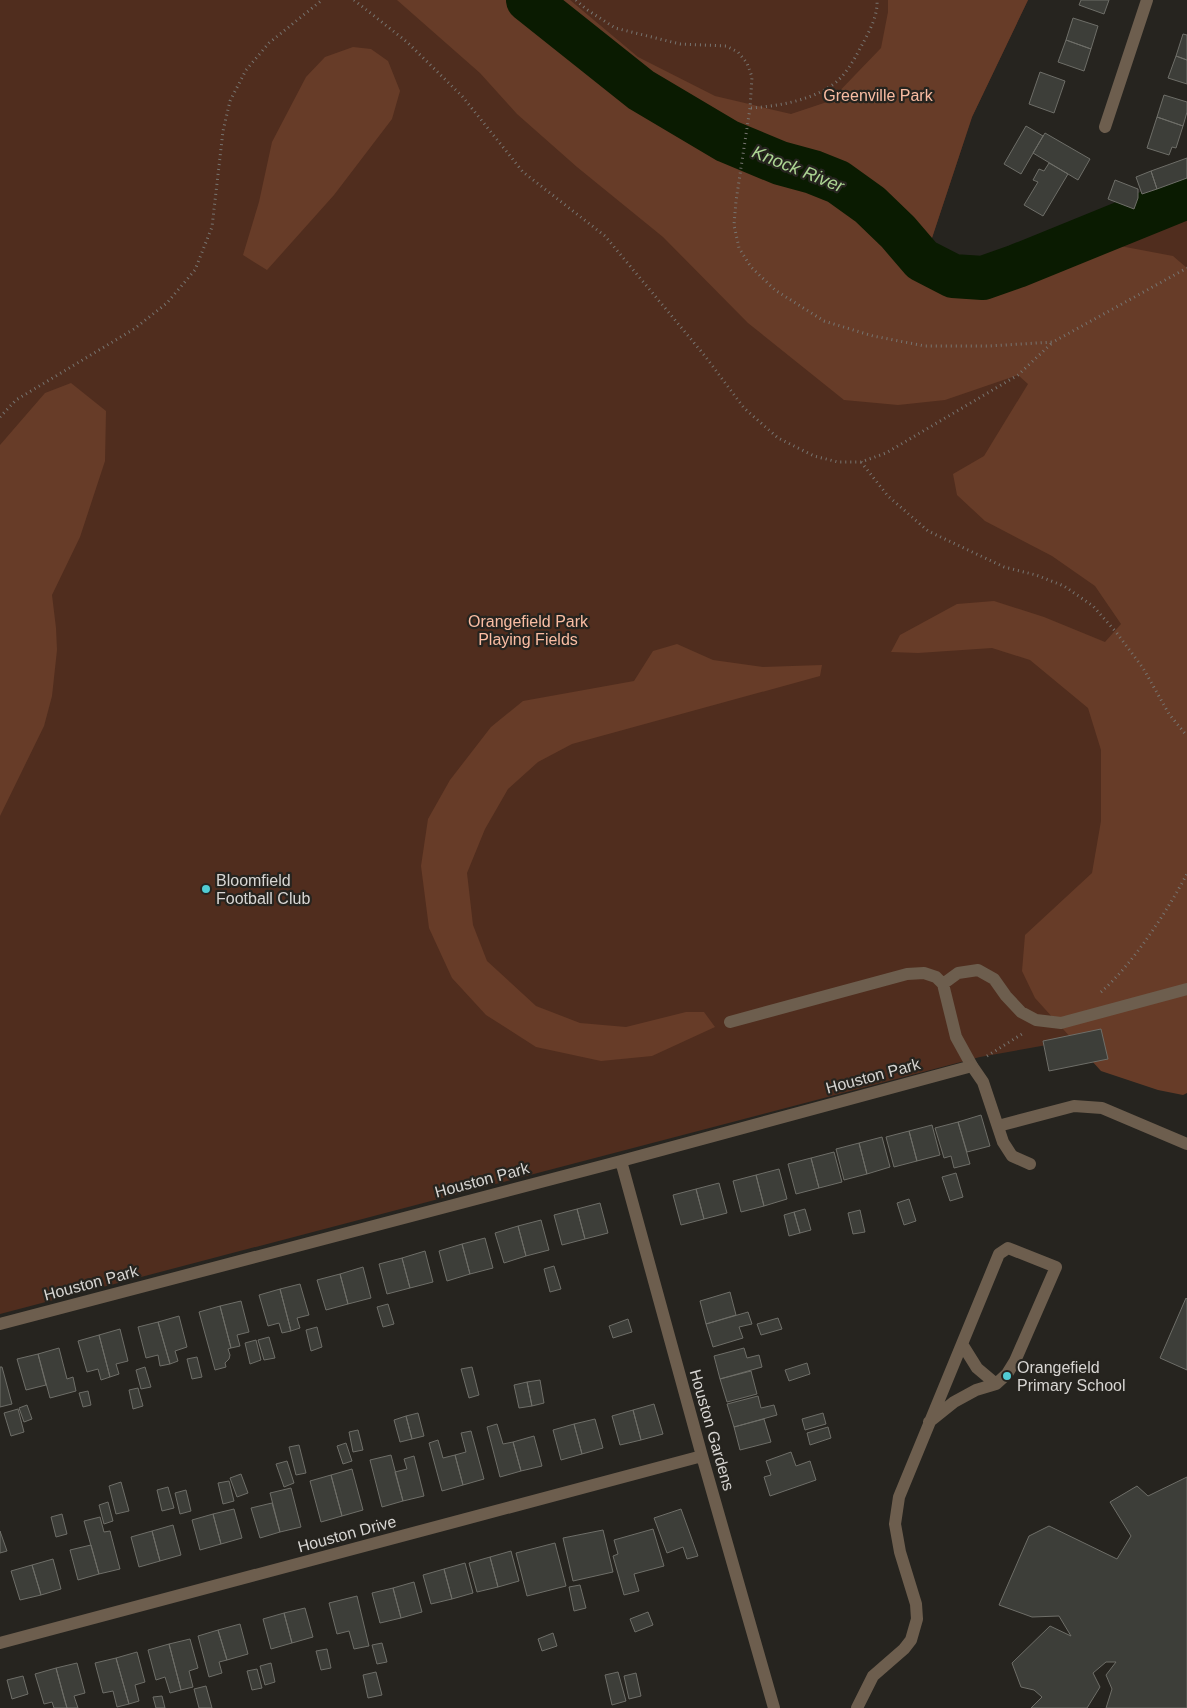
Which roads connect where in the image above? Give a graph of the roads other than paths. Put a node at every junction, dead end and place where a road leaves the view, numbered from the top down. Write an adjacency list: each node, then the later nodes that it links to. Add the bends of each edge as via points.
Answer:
1 (1147, 0): 2 (street)
2 (1105, 127)
3 (942, 984): 4 (street, via 958,973 978,970 994,979 1022,1012 1036,1020 1060,1023); 5 (street, via 936,977 924,973 908,974); 6 (street, via 956,1037)
4 (1187, 989)
5 (730, 1022)
6 (972, 1066): 7 (street, via 983,1082); 9 (street, Houston Park)
7 (998, 1126): 8 (street, via 1083,1106 1102,1108); 10 (street, via 1012,1156)
8 (1187, 1144)
9 (621, 1161): 11 (street, Houston Park); 15 (street, Houston Gardens)
10 (1030, 1164)
11 (0, 1324)
12 (962, 1344): 13 (street, via 977,1368); 13 (street, via 999,1254 1008,1248 1056,1267 1016,1361); 14 (street)
13 (996, 1384): 14 (street, via 954,1402)
14 (929, 1422): 18 (street, via 899,1497 895,1524 916,1604 917,1619 912,1640 873,1676)
15 (702, 1456): 16 (street, Houston Drive); 17 (street, Houston Gardens)
16 (0, 1643)
17 (774, 1708)
18 (857, 1708)

